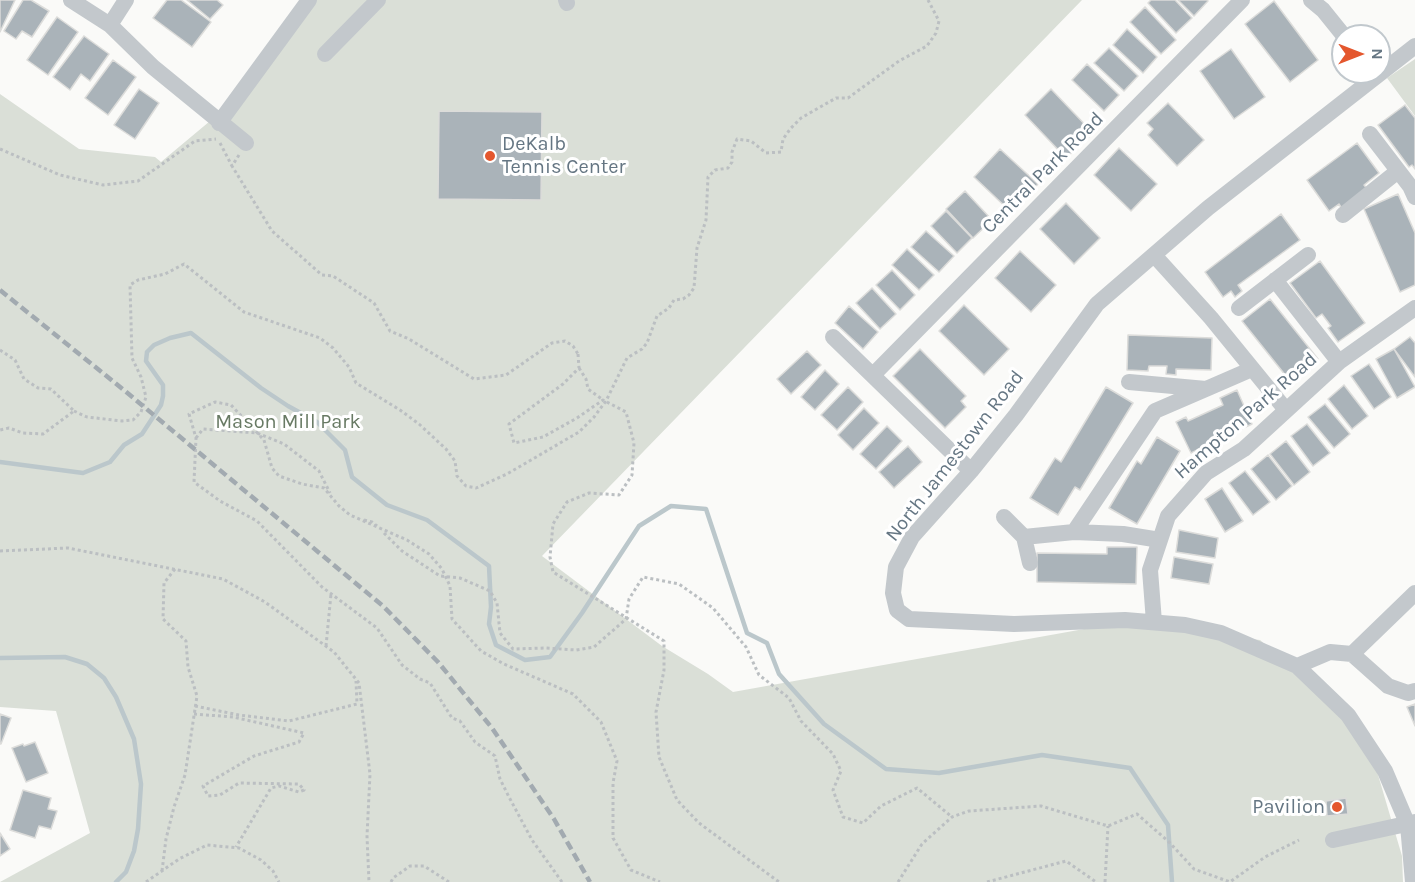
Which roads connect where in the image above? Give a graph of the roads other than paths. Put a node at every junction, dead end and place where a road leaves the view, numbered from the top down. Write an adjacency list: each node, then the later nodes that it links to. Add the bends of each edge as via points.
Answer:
1 (71, 0): 8 (street)
2 (126, 0): 8 (street)
3 (309, 0): 13 (street)
4 (378, 0): 10 (street)
5 (1242, 0): 27 (street, Central Park Road)
6 (1322, 3): 7 (street)
7 (1336, 24)
8 (110, 25): 13 (street)
9 (1415, 46): 11 (street, North Jamestown Road)
10 (325, 54)
11 (1391, 62)
12 (1362, 84): 19 (street, North Jamestown Road)
13 (219, 123): 15 (street)
14 (1370, 134): 16 (street)
15 (246, 143)
16 (1398, 171): 17 (street); 18 (street)
17 (1415, 197)
18 (1343, 215)
19 (1154, 255): 26 (street); 31 (street, North Jamestown Road, via 1097,304)
20 (1308, 255): 21 (street)
21 (1275, 280): 22 (street); 25 (street)
22 (1239, 308)
23 (1415, 308): 25 (street, Hampton Park Road)
24 (833, 337): 27 (street)
25 (1339, 362): 30 (street, Hampton Park Road)
26 (1252, 369): 29 (street); 30 (street)
27 (873, 375): 31 (street)
28 (1129, 382): 29 (street)
29 (1206, 389): 33 (street, via 1155,411)
30 (1286, 410): 35 (street, Hampton Park Road, via 1244,449 1206,473 1168,516)
31 (971, 471): 38 (street, North Jamestown Road, via 912,537 896,567 892,593 897,610 909,619 963,623)
32 (1004, 516): 34 (street)
33 (1074, 532): 34 (street); 35 (street)
34 (1024, 537): 36 (street)
35 (1160, 540): 38 (street, Hampton Park Road, via 1150,570)
36 (1030, 563)
37 (1415, 593): 39 (street)
38 (1154, 622): 40 (street, North Jamestown Road, via 1221,633)
39 (1352, 654): 40 (street, via 1330,652); 41 (street, via 1388,686 1408,693)
40 (1297, 666): 42 (street, North Jamestown Road, via 1348,715 1385,771)
41 (1415, 691)
42 (1411, 824): 43 (street); 44 (street, North Jamestown Road)
43 (1333, 840)
44 (1413, 882)

